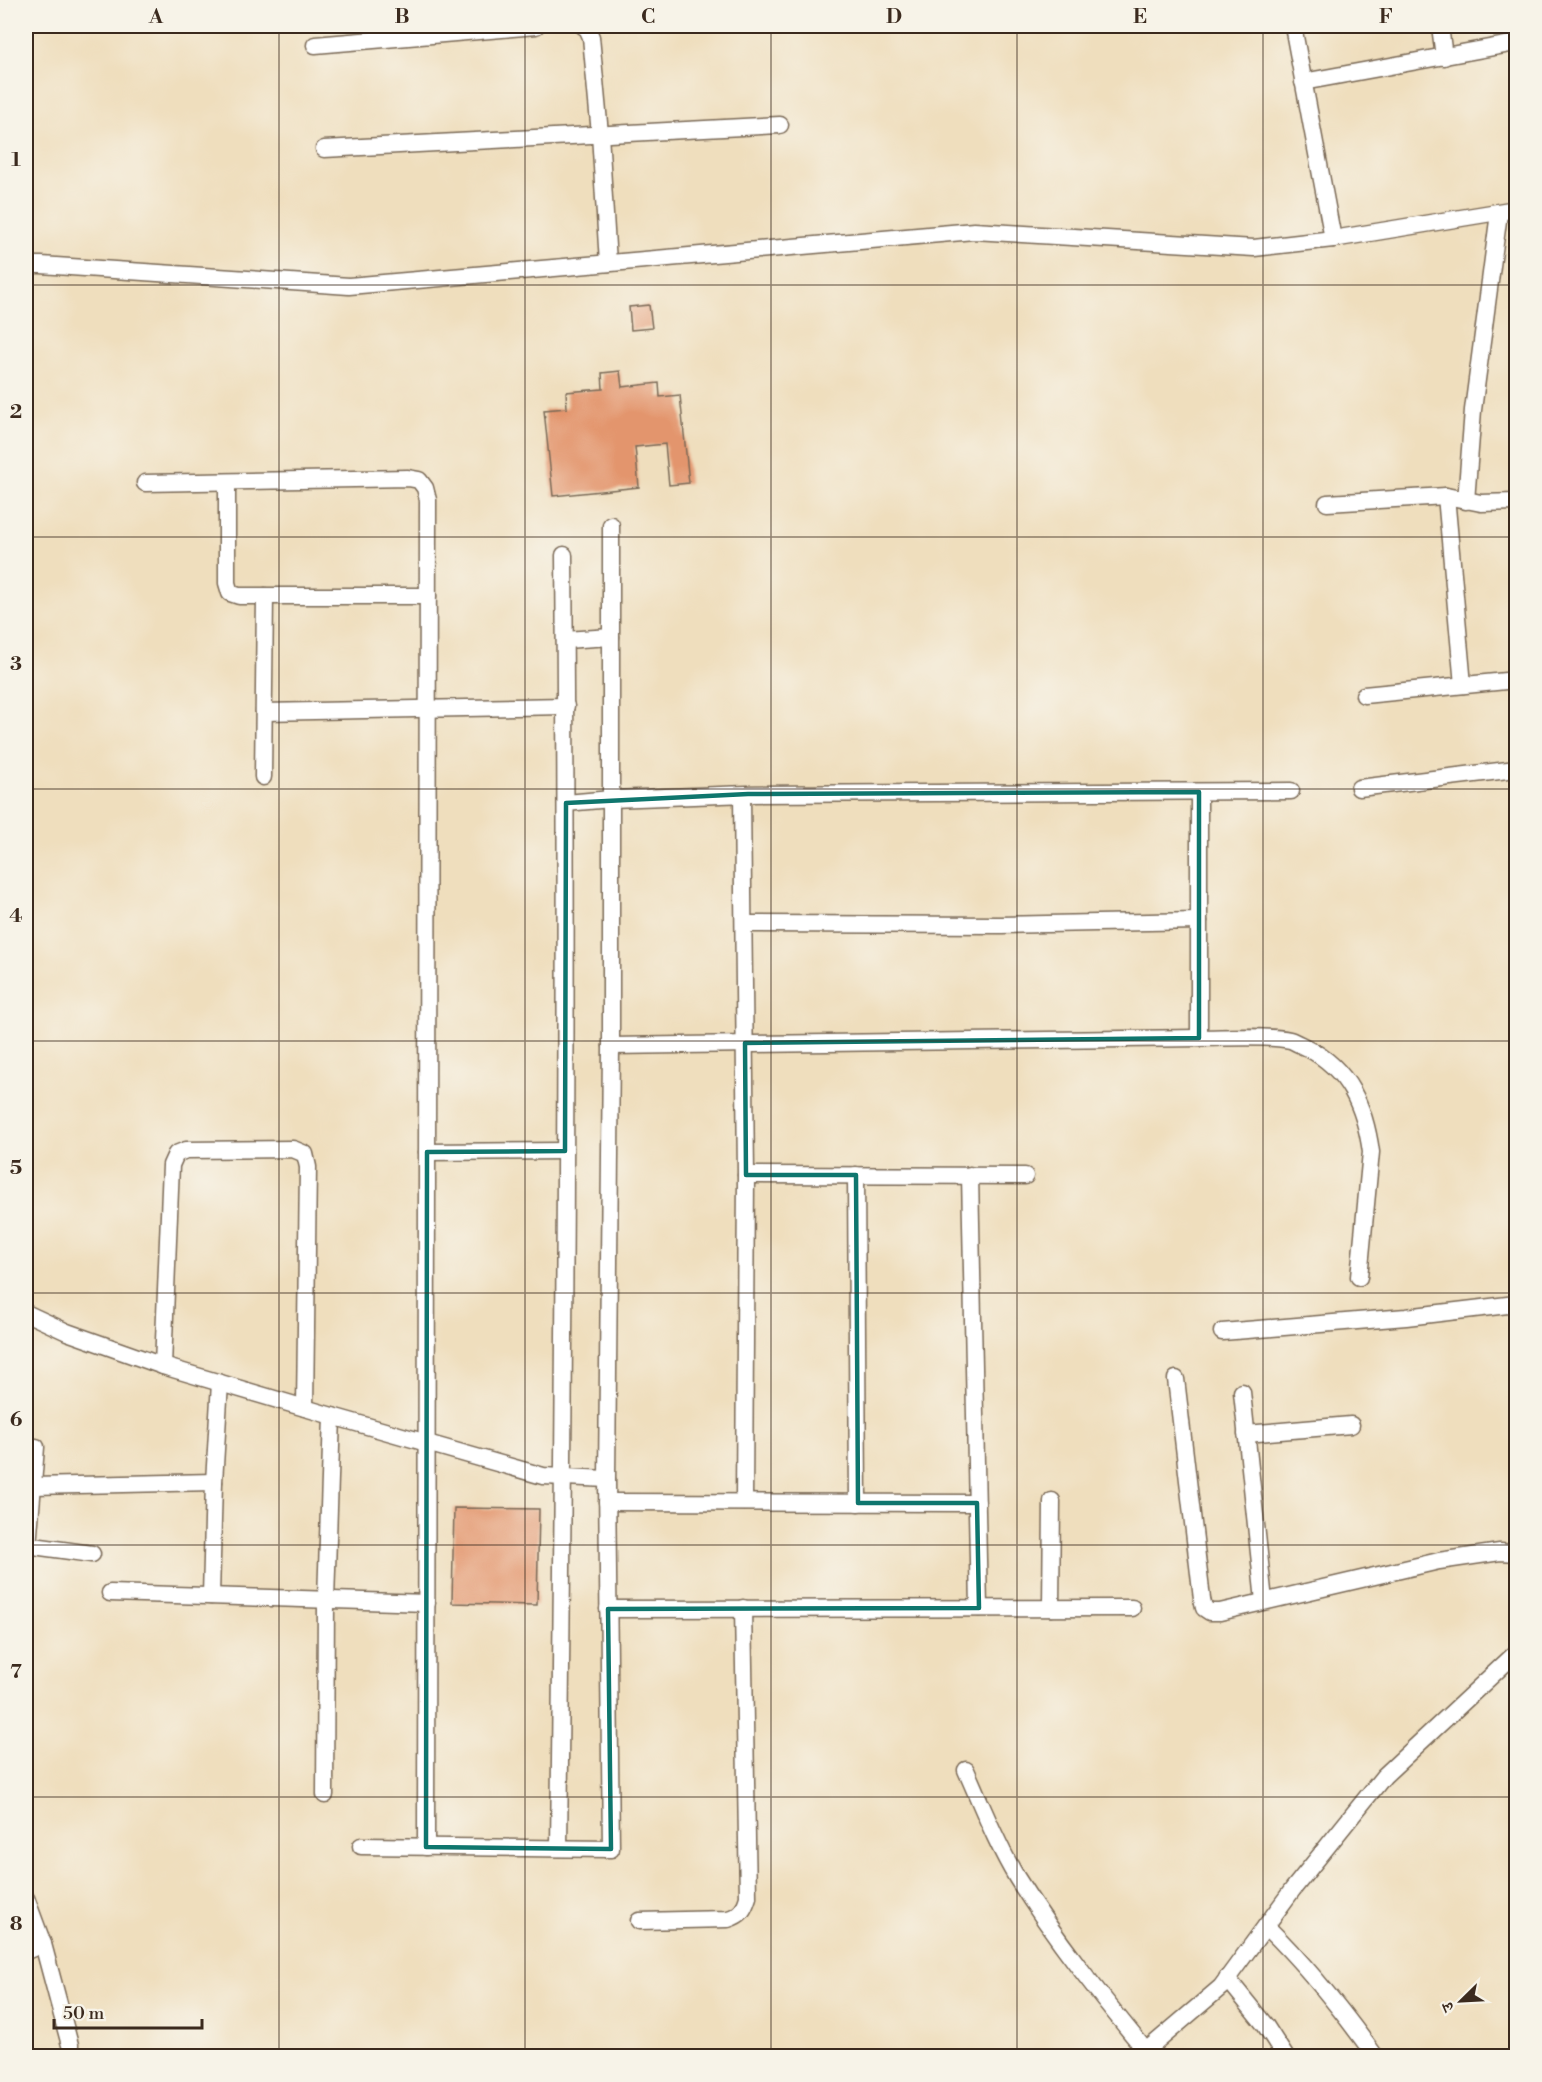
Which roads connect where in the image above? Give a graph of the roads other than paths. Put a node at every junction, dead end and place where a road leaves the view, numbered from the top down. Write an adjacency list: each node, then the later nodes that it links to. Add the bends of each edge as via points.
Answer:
1 (536, 26): 6 (street)
2 (583, 26): 10 (street, via 591,37)
3 (1293, 26): 8 (street)
4 (1440, 26): 7 (street)
5 (1516, 43): 7 (street)
6 (315, 45)
7 (1444, 57): 8 (street)
8 (1303, 82): 14 (street)
9 (780, 125): 10 (street)
10 (600, 134): 11 (street); 15 (street)
11 (324, 149)
12 (1516, 209): 13 (street)
13 (1499, 213): 14 (street); 20 (street, via 1473,410)
14 (1333, 239): 15 (street, via 1254,248 974,231)
15 (608, 263): 16 (street, via 349,286)
16 (26, 265)
17 (227, 482): 18 (street); 25 (street, via 227,583 230,592 239,596); 26 (street, via 419,480 428,500)
18 (146, 483)
19 (1446, 496): 20 (street); 22 (street); 30 (street)
20 (1466, 501): 21 (street)
21 (1516, 502)
22 (1327, 503)
23 (611, 525): 27 (street)
24 (564, 555): 28 (street)
25 (265, 596): 26 (street); 34 (street)
26 (428, 596): 33 (street)
27 (611, 638): 28 (street); 41 (street)
28 (565, 640): 32 (street)
29 (1516, 680): 30 (street)
30 (1463, 685): 31 (street)
31 (1364, 695)
32 (566, 706): 33 (street); 42 (street)
33 (428, 710): 34 (street); 49 (street)
34 (264, 712): 36 (street)
35 (1516, 769): 37 (street)
36 (263, 777)
37 (1359, 788)
38 (1291, 791): 39 (street)
39 (1199, 792): 40 (street); 43 (street)
40 (742, 795): 41 (street); 44 (street)
41 (611, 799): 42 (street); 47 (street)
42 (566, 803): 48 (street)
43 (1199, 921): 44 (street); 45 (street)
44 (744, 924): 46 (street)
45 (1198, 1038): 46 (street); 54 (street, via 1292,1041 1319,1054 1338,1069 1349,1085 1362,1110 1371,1152)
46 (745, 1043): 47 (street); 50 (street)
47 (611, 1046): 69 (street)
48 (565, 1151): 49 (street); 68 (street)
49 (427, 1152): 66 (street)
50 (746, 1175): 51 (street); 74 (street)
51 (856, 1175): 52 (street); 75 (street)
52 (970, 1175): 53 (street); 76 (street)
53 (1025, 1176)
54 (1359, 1277)
55 (1516, 1304): 57 (street)
56 (26, 1313): 58 (street)
57 (1222, 1332)
58 (163, 1366): 60 (street); 62 (street, via 171,1166 176,1154 186,1150 293,1149 305,1154 308,1167)
59 (1176, 1379): 83 (street, via 1204,1608 1220,1612)
60 (220, 1383): 62 (street); 70 (street)
61 (1242, 1392): 65 (street)
62 (305, 1408): 63 (street)
63 (332, 1416): 66 (street); 82 (street)
64 (1351, 1425): 65 (street)
65 (1246, 1434): 83 (street)
66 (427, 1443): 68 (street, via 543,1476); 84 (street)
67 (36, 1447): 71 (street)
68 (563, 1477): 69 (street); 95 (street)
69 (607, 1479): 73 (street)
70 (214, 1482): 71 (street); 81 (street)
71 (33, 1486): 77 (street)
72 (1052, 1501): 87 (street)
73 (607, 1502): 74 (street); 89 (street)
74 (744, 1502): 75 (street)
75 (858, 1503): 76 (street)
76 (977, 1503): 86 (street)
77 (27, 1546): 79 (street)
78 (1516, 1553): 83 (street, via 1439,1561)
79 (92, 1554)
80 (110, 1593): 81 (street)
81 (211, 1596): 82 (street)
82 (326, 1600): 84 (street); 92 (street)
83 (1264, 1601)
84 (427, 1603): 94 (street)
85 (743, 1608): 86 (street); 89 (street); 97 (street, via 748,1897 744,1910 728,1919)
86 (979, 1608): 87 (street)
87 (1052, 1608): 88 (street)
88 (1132, 1608)
89 (608, 1609): 95 (street, via 611,1849)
90 (1516, 1653): 98 (street, via 1384,1776)
91 (966, 1770): 103 (street, via 992,1830 1029,1896)
92 (325, 1795)
93 (361, 1846): 94 (street)
94 (426, 1847): 95 (street)
95 (559, 1848)
96 (26, 1898): 99 (street)
97 (639, 1921)
98 (1266, 1926): 101 (street); 105 (street, via 1298,1956)
99 (43, 1944): 100 (street); 102 (street)
100 (26, 1951)
101 (1227, 1978): 103 (street); 104 (street)
102 (70, 2045)
103 (1143, 2054)
104 (1285, 2056)
105 (1375, 2056)

